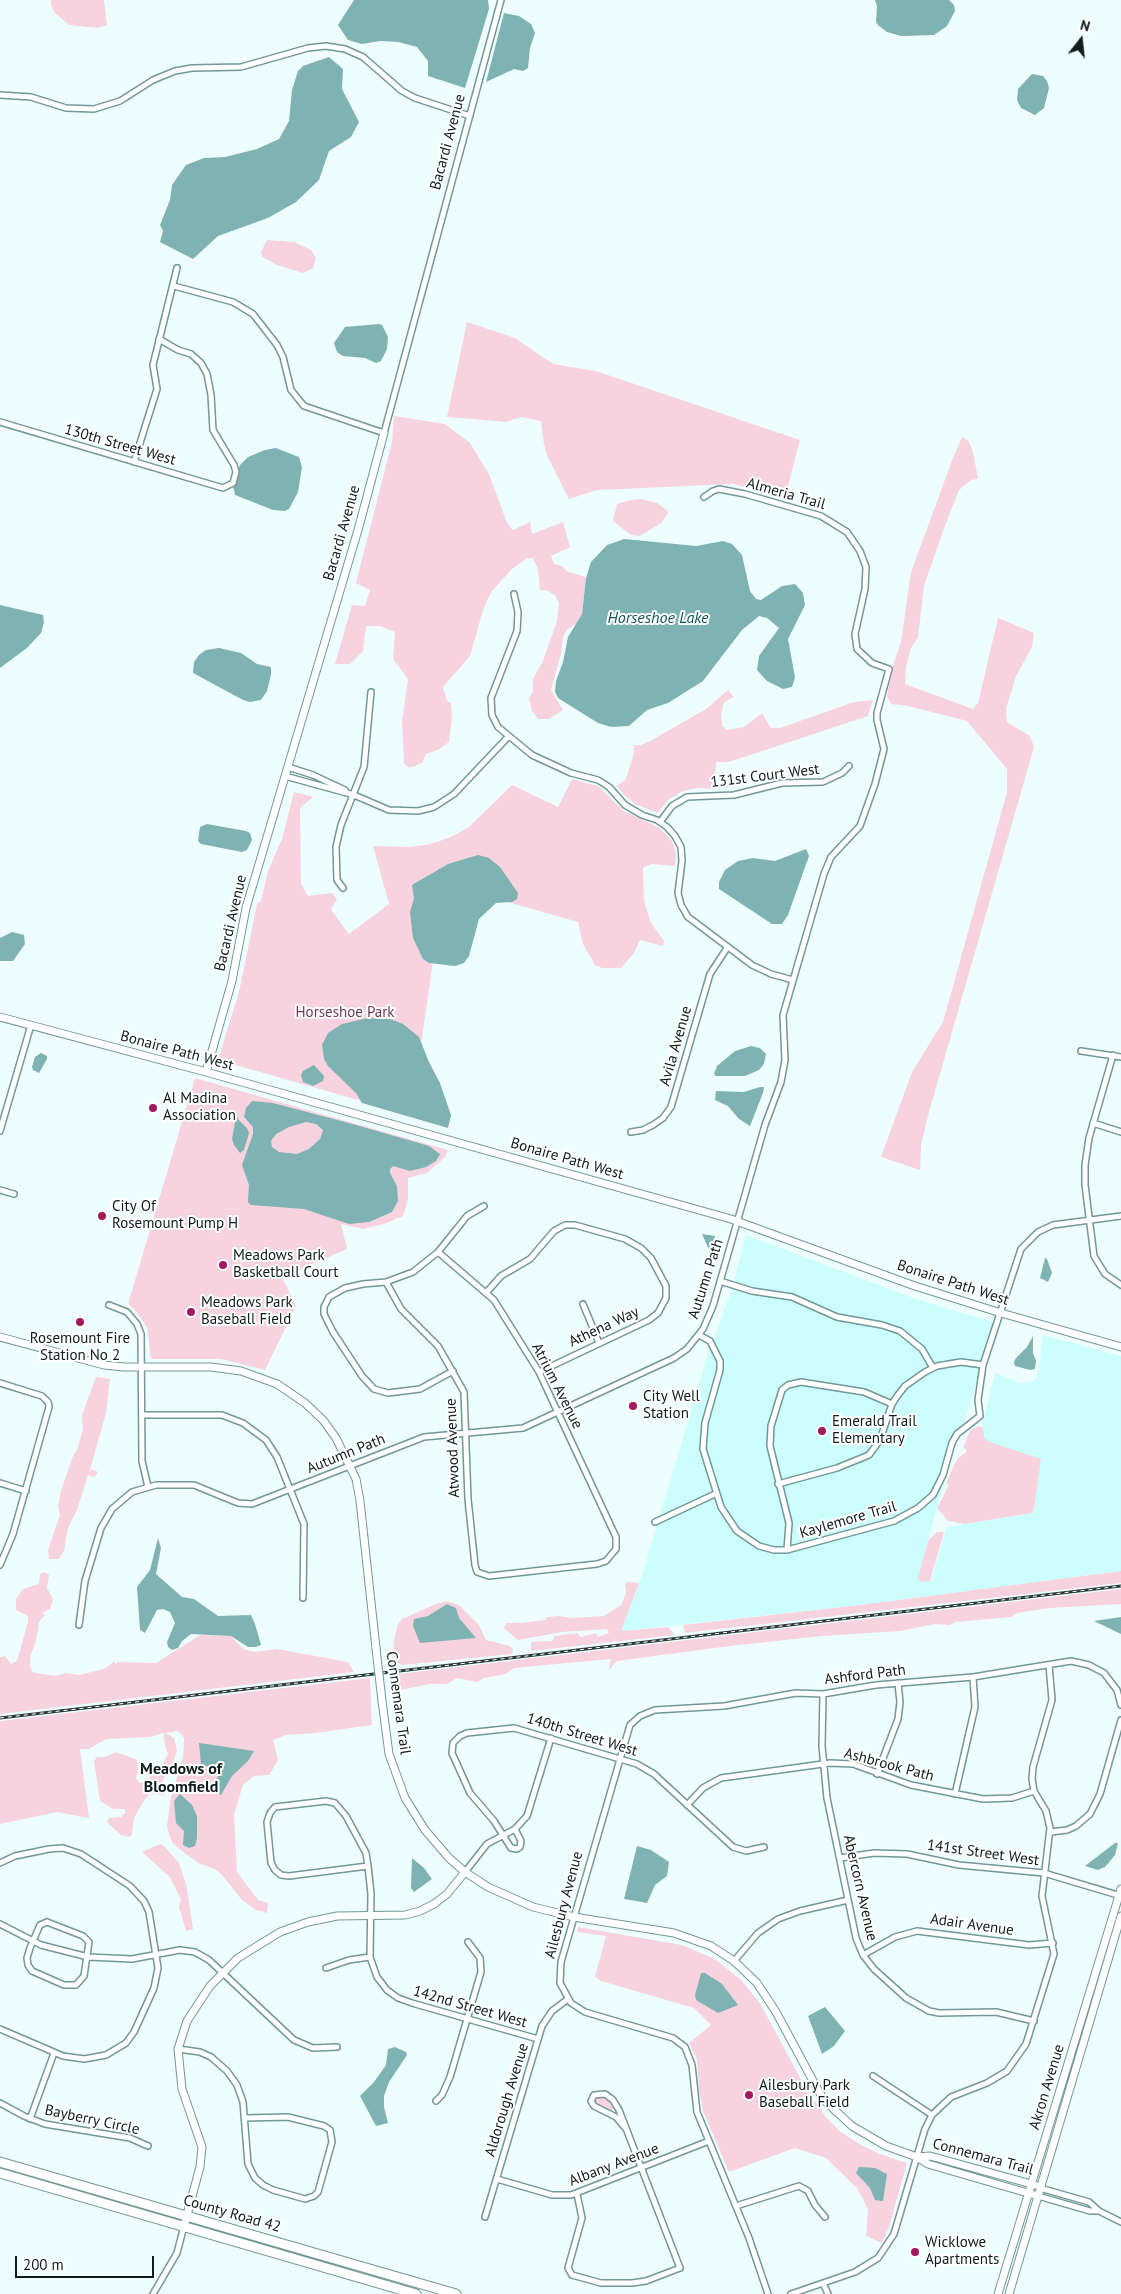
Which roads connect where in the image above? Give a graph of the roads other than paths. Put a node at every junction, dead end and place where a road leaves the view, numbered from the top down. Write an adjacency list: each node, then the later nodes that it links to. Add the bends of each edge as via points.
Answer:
1 (501, 0): 3 (street, Bacardi Avenue)
2 (0, 95): 3 (street, via 30,97 66,108 94,109 120,101 153,80 175,71 240,67 326,46 345,49 363,57 402,91 415,98)
3 (470, 116): 8 (street, Bacardi Avenue)
4 (177, 268): 5 (street)
5 (174, 286): 6 (street); 8 (street, via 234,302 253,314 277,345 291,390 304,406)
6 (159, 339): 9 (street, via 153,365 158,389); 9 (street, 130th Street West, via 191,354 201,363 212,395 213,430 236,472 233,483 223,488)
7 (0, 422): 9 (street, 130th Street West)
8 (384, 433): 16 (street, Bacardi Avenue)
9 (134, 462)
10 (704, 497): 12 (street, Almeria Trail, via 719,489 746,494 821,516 847,532 866,567 855,634 857,648 872,662)
11 (514, 594): 14 (street, via 518,612 517,631 490,702 494,720)
12 (889, 669): 22 (street, Autumn Path, via 877,713 884,749 875,784 860,826 828,864)
13 (371, 692): 18 (street, via 365,759)
14 (508, 737): 18 (street, via 454,794 429,809 394,811); 19 (street, via 545,762 598,780 625,805)
15 (849, 766): 19 (street, 131st Court West, via 823,782 782,783 741,794 687,797 672,806)
16 (288, 767): 17 (street, Bacardi Avenue); 18 (street)
17 (285, 776): 18 (street); 28 (street, Bacardi Avenue, via 246,908 232,982)
18 (354, 795): 20 (street, via 336,847 337,880)
19 (660, 822): 21 (street, via 673,833 681,848 678,892 683,910)
20 (343, 888)
21 (727, 948): 22 (street, via 758,969); 32 (street, Avila Avenue, via 710,974 671,1107 653,1126)
22 (793, 980): 39 (street, Autumn Path, via 783,1021 784,1069)
23 (0, 1017): 24 (street, Bonaire Path West)
24 (31, 1025): 28 (street, Bonaire Path West); 29 (street)
25 (1081, 1051): 26 (street)
26 (1113, 1056): 27 (street); 30 (street)
27 (1121, 1057)
28 (206, 1072): 39 (street, Bonaire Path West)
29 (2, 1122): 31 (street)
30 (1092, 1124): 33 (street); 38 (street, via 1085,1166)
31 (0, 1132)
32 (631, 1132)
33 (1121, 1132)
34 (0, 1190): 35 (street)
35 (14, 1194)
36 (484, 1206): 40 (street, via 467,1216)
37 (1121, 1216): 38 (street)
38 (1088, 1220): 43 (street, via 1096,1262 1105,1274); 47 (street, via 1049,1227 1025,1244 1016,1260)
39 (737, 1221): 41 (street, Autumn Path); 47 (street, Bonaire Path West, via 862,1268)
40 (438, 1252): 42 (street, via 413,1272); 44 (street, Atrium Avenue)
41 (720, 1281): 48 (street, Autumn Path, via 708,1322); 54 (street, via 752,1291 792,1297 837,1318 900,1331 922,1349)
42 (386, 1282): 55 (street, Atwood Avenue, via 401,1309 435,1341); 55 (street, via 350,1286 332,1294 325,1302 324,1314 362,1376 374,1389 388,1393 420,1389)
43 (1121, 1285)
44 (486, 1293): 50 (street, Athena Way, via 501,1276 530,1259 560,1226 575,1225 631,1241 652,1258 664,1280 665,1303 654,1317); 56 (street, Atrium Avenue, via 503,1312)
45 (583, 1304): 50 (street)
46 (109, 1305): 53 (street, via 127,1312 139,1328)
47 (1001, 1313): 51 (street, Bonaire Path West); 52 (street)
48 (699, 1335): 59 (street, Autumn Path, via 674,1358); 68 (street, via 716,1348 720,1361 703,1438)
49 (0, 1337): 53 (street, Connemara Trail, via 94,1364)
50 (599, 1343): 56 (street, Athena Way)
51 (1121, 1347)
52 (983, 1365): 54 (street, via 961,1362); 70 (street, Kaylemore Trail, via 978,1400 980,1416 957,1434 933,1495 894,1521)
53 (142, 1368): 60 (street); 62 (street, Connemara Trail, via 218,1367 269,1381 292,1393 323,1420)
54 (933, 1368): 58 (street, via 905,1386)
55 (454, 1372): 61 (street, Atwood Avenue, via 465,1396)
56 (539, 1372): 59 (street, Atrium Avenue)
57 (0, 1383): 67 (street, via 39,1395 46,1400 49,1410)
58 (892, 1404): 64 (street, via 880,1440 870,1455 842,1467); 64 (street, via 871,1394 821,1385 794,1382 785,1387 779,1396 770,1438)
59 (558, 1413): 61 (street, Autumn Path, via 519,1429); 72 (street, Atrium Avenue, via 616,1537 616,1549 606,1561 597,1564)
60 (142, 1415): 65 (street, via 142,1464); 66 (street, via 213,1414 243,1423 270,1445)
61 (466, 1432): 62 (street, Autumn Path, via 424,1437); 72 (street, Atwood Avenue, via 467,1492 475,1565)
62 (351, 1465): 66 (street, Autumn Path); 95 (street, Connemara Trail, bridge, via 360,1501 389,1754 405,1798 425,1830)
63 (0, 1483): 67 (street)
64 (778, 1484): 70 (street, via 790,1524)
65 (148, 1487): 66 (street, Autumn Path, via 194,1485 234,1502 247,1504); 74 (street, via 122,1499 104,1520 85,1581)
66 (290, 1490): 73 (street, via 304,1528)
67 (26, 1491): 71 (street)
68 (715, 1494): 69 (street); 70 (street, via 724,1515 743,1537 768,1549)
69 (655, 1522)
70 (787, 1550)
71 (1, 1562)
72 (484, 1575)
73 (303, 1598)
74 (79, 1625)
75 (1049, 1665): 76 (street, Ashford Path); 79 (street, Ashford Path, via 1071,1662 1095,1667 1112,1682); 85 (street, via 1052,1700 1032,1771)
76 (973, 1677): 77 (street, Ashford Path); 86 (street, via 975,1707)
77 (898, 1683): 78 (street, Ashford Path); 84 (street, via 898,1719)
78 (823, 1694): 82 (street, Ashford Path, via 796,1693 724,1706 647,1712 630,1725); 83 (street, Abercorn Avenue)
79 (1121, 1705)
80 (1121, 1720): 89 (street, via 1100,1794 1090,1814 1076,1826)
81 (551, 1738): 82 (street, 140th Street West); 88 (street, via 527,1816); 90 (street, 140th Street West, via 514,1728 467,1733 456,1738 452,1753 460,1775 476,1801)
82 (620, 1759): 87 (street, 140th Street West, via 646,1768); 101 (street, Ailesbury Avenue)
83 (822, 1763): 84 (street, Ashbrook Path, via 853,1764); 87 (street, Ashbrook Path, via 721,1778 703,1788); 92 (street, Abercorn Avenue)
84 (878, 1774): 86 (street, Ashbrook Path)
85 (1034, 1791): 86 (street, Ashbrook Path, via 998,1800); 89 (street, via 1046,1810)
86 (955, 1794)
87 (687, 1805): 91 (street, 140th Street West, via 736,1848 750,1851)
88 (515, 1829): 90 (street); 90 (street, via 521,1841 517,1849 511,1848)
89 (1051, 1832): 96 (street)
90 (504, 1834): 95 (street, via 487,1844)
91 (764, 1847)
92 (840, 1858): 96 (street, 141st Street West, via 891,1852 959,1865); 98 (street, Abercorn Avenue)
93 (0, 1863): 107 (street, via 15,1856 49,1849 63,1848 80,1854 130,1886 142,1898 149,1912)
94 (368, 1866): 94 (street, 142nd Street West, via 360,1841 335,1803 326,1801 276,1807 270,1813 267,1822 271,1863 281,1875); 99 (street, 142nd Street West)
95 (465, 1872): 99 (street, via 447,1894 427,1908 405,1915); 101 (street, Connemara Trail, via 515,1900)
96 (1044, 1873): 97 (street, 141st Street West); 105 (street, via 1042,1896)
97 (1120, 1893): 135 (street, Akron Avenue)
98 (848, 1900): 106 (street, Abercorn Avenue); 110 (street, via 778,1919 758,1933)
99 (371, 1915): 109 (street, 142nd Street West); 112 (street, via 331,1917 289,1928 253,1947)
100 (1121, 1916): 136 (street, Akron Avenue)
101 (574, 1917): 110 (street, Connemara Trail, via 691,1938); 113 (street, Ailesbury Avenue, via 559,1969 560,1983)
102 (0, 1924): 103 (street)
103 (33, 1941): 108 (street); 108 (street, via 42,1923 50,1922 86,1938); 108 (street, via 27,1958 30,1968 64,1984 76,1984 82,1980)
104 (468, 1942): 114 (street, via 478,1954 481,1968)
105 (1052, 1942): 106 (street, Adair Avenue, via 1029,1945 917,1931 895,1937); 115 (street, via 1052,1962)
106 (863, 1955): 115 (street, Abercorn Avenue, via 906,1998 929,2011 996,2012)
107 (157, 1956): 108 (street); 112 (street, via 190,1950 204,1956); 120 (street, via 154,1988 138,2026 126,2043 113,2052 90,2058 70,2058)
108 (88, 1957)
109 (370, 1957): 111 (street); 114 (street, 142nd Street West, via 377,1977 398,1998)
110 (734, 1961): 130 (street, Connemara Trail, via 753,1978 768,1999 826,2102 862,2134)
111 (326, 1968)
112 (222, 1972): 118 (street, via 294,2040 313,2048); 119 (street, via 192,2013)
113 (568, 1999): 117 (street, Aldorough Avenue, via 548,2016); 128 (street, via 585,2012 673,2038 683,2044 692,2065 697,2112)
114 (467, 2019): 117 (street, 142nd Street West); 122 (street, via 446,2086)
115 (1034, 2021): 124 (street, via 1021,2054 1007,2070 987,2083 951,2097)
116 (0, 2029): 120 (street)
117 (538, 2039): 134 (street, Aldorough Avenue)
118 (337, 2047)
119 (178, 2049): 125 (street, via 207,2054 227,2071 240,2092); 142 (street, via 182,2089 202,2147)
120 (54, 2052): 126 (street)
121 (873, 2076): 124 (street)
122 (436, 2101)
123 (0, 2103): 126 (street, Bayberry Circle)
124 (932, 2115): 130 (street)
125 (244, 2118): 125 (street, via 248,2164 255,2178 273,2190 306,2199 314,2196 318,2192 332,2142 330,2130 288,2116)
126 (30, 2119): 129 (street, Bayberry Circle, via 130,2138)
127 (626, 2129): 127 (street, via 613,2100 602,2093 594,2095 591,2101 594,2106 616,2117); 132 (street)
128 (709, 2141): 132 (street, Albany Avenue); 140 (street)
129 (148, 2146)
130 (917, 2157): 135 (street, Connemara Trail, via 930,2156); 138 (street, Connemara Trail, via 928,2164); 147 (street, via 897,2224 884,2251 864,2268)
131 (0, 2162): 142 (highway, County Road 42)
132 (642, 2168): 137 (street, Albany Avenue); 137 (street, via 680,2268 668,2273 616,2284 572,2275 568,2268 582,2218)
133 (0, 2173): 146 (highway, County Road 42)
134 (496, 2179): 137 (street, Albany Avenue, via 552,2195); 143 (street, Aldorough Avenue)
135 (1031, 2184): 136 (street, Connemara Trail); 138 (street, Akron Avenue)
136 (1040, 2188): 139 (street, Akron Avenue); 141 (street, via 1089,2202)
137 (577, 2194)
138 (1028, 2194): 139 (street, Connemara Trail); 154 (street, Akron Avenue)
139 (1038, 2196): 141 (street); 155 (street, Akron Avenue)
140 (736, 2206): 144 (street, via 799,2186 808,2190 814,2205); 151 (street)
141 (1099, 2211): 145 (street)
142 (187, 2215): 146 (street); 150 (highway, County Road 42)
143 (485, 2217)
144 (825, 2217)
145 (1121, 2222)
146 (184, 2226): 148 (street, via 177,2253); 149 (highway, County Road 42)
147 (823, 2283): 152 (street); 153 (street)
148 (153, 2294)
149 (416, 2294)
150 (456, 2294)
151 (768, 2294)
152 (791, 2294)
153 (828, 2294)
154 (998, 2294)
155 (1008, 2294)

